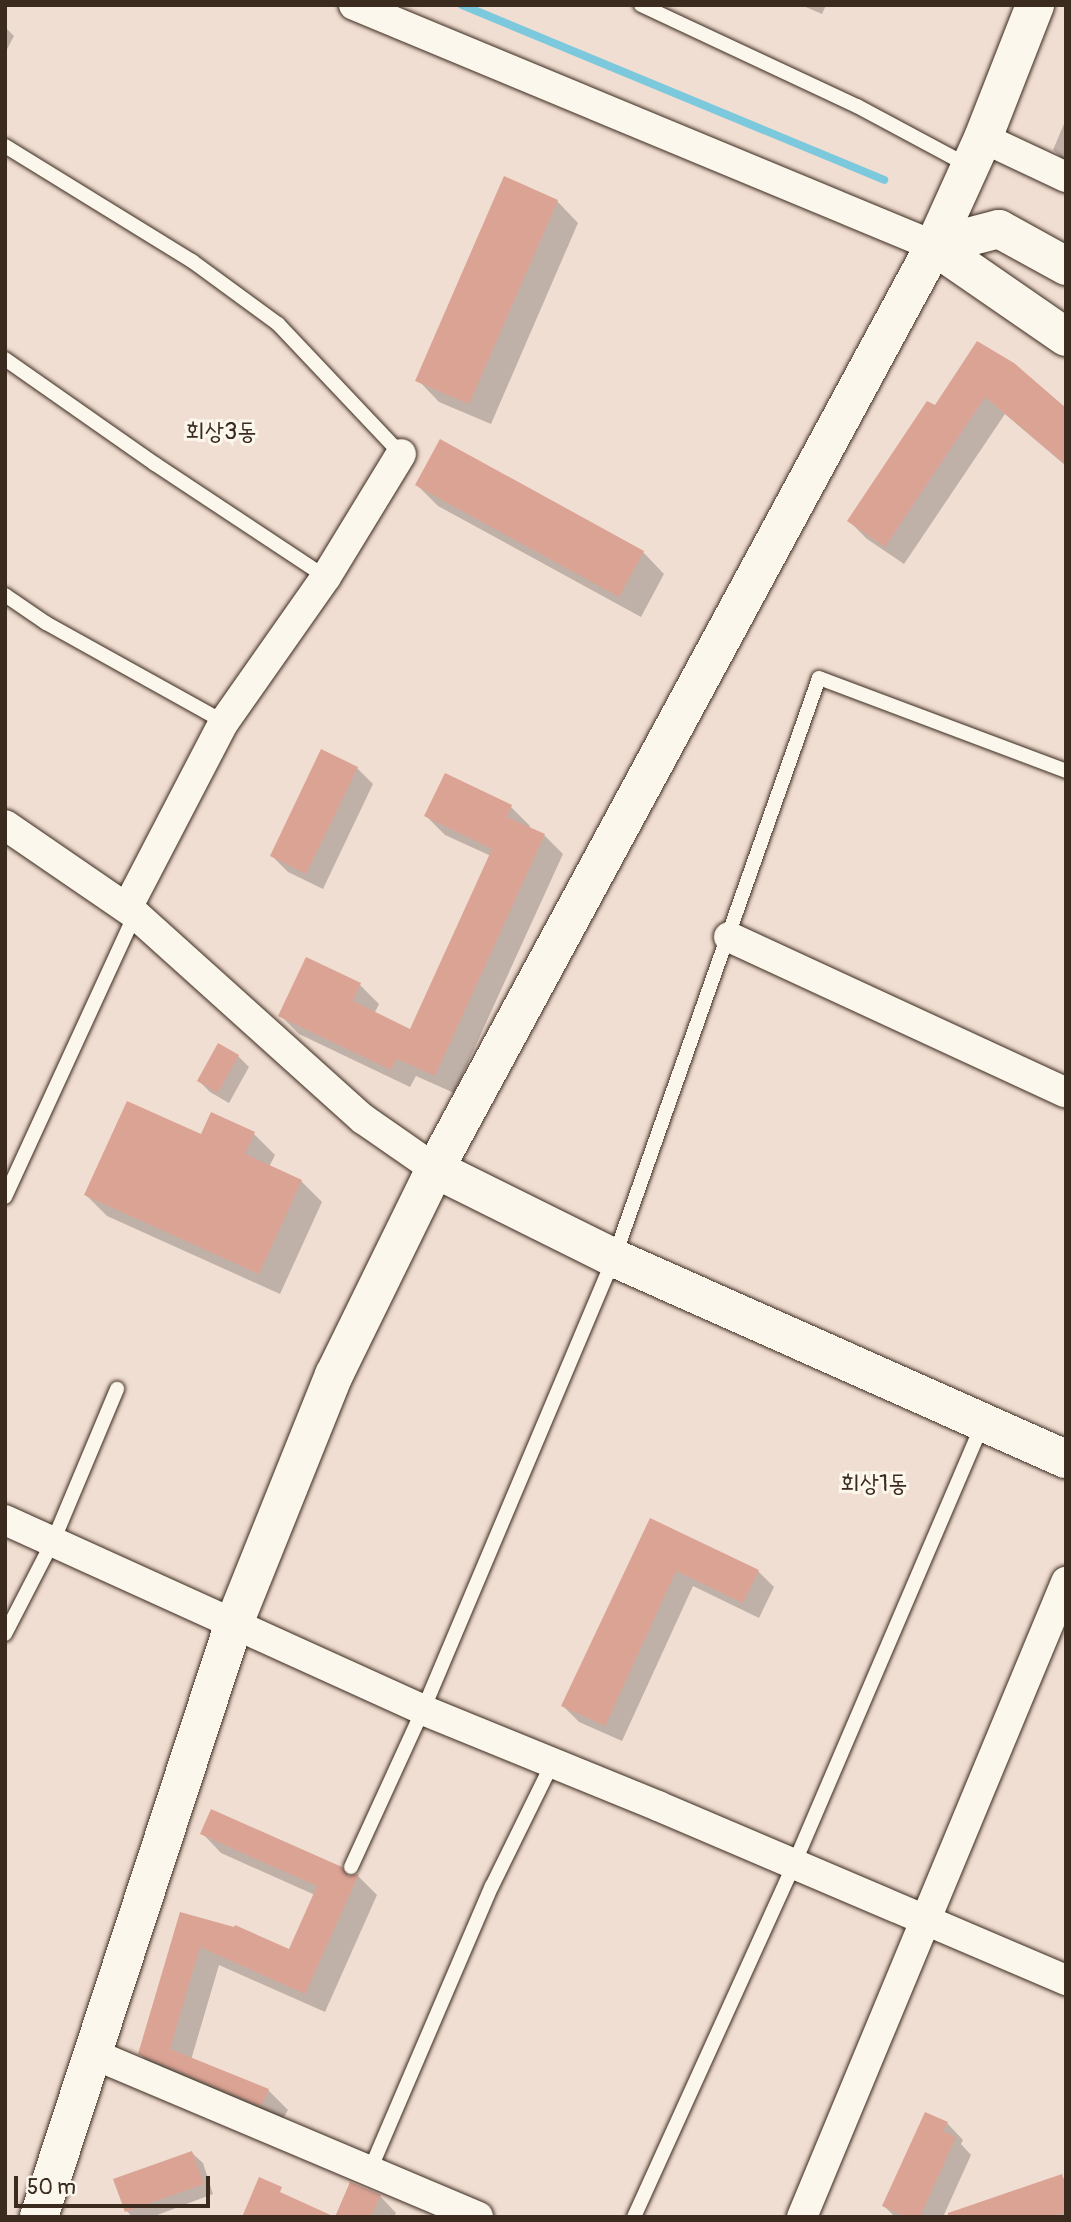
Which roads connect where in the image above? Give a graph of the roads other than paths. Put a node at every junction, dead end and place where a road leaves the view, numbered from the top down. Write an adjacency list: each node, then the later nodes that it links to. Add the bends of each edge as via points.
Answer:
1 (354, 5): 7 (street)
2 (641, 5): 5 (lane, via 857,106)
3 (1035, 5): 5 (street)
4 (5, 146): 11 (lane, via 192,261 278,324)
5 (977, 152): 6 (street); 7 (street)
6 (1066, 177)
7 (934, 247): 8 (street, via 999,229); 9 (street); 20 (street)
8 (1066, 266)
9 (1066, 337)
10 (5, 359): 12 (lane)
11 (401, 454): 12 (street)
12 (326, 577): 14 (street)
13 (5, 595): 14 (lane, via 46,623)
14 (224, 722): 17 (street)
15 (1066, 771): 18 (lane, via 819,678)
16 (5, 825): 17 (street)
17 (131, 911): 20 (street, via 363,1119); 21 (lane)
18 (729, 937): 19 (street); 22 (lane)
19 (1066, 1093)
20 (435, 1168): 22 (street); 29 (street, via 334,1375)
21 (5, 1197)
22 (614, 1258): 24 (street); 31 (lane)
23 (117, 1388): 27 (lane)
24 (983, 1424): 25 (street); 33 (lane)
25 (1066, 1459)
26 (5, 1520): 27 (street)
27 (54, 1539): 29 (street); 30 (lane)
28 (1066, 1582): 35 (street)
29 (233, 1626): 31 (street); 37 (street)
30 (5, 1634)
31 (423, 1710): 32 (street); 34 (lane)
32 (552, 1764): 33 (street); 38 (lane, via 492,1886)
33 (794, 1864): 35 (street); 41 (lane)
34 (351, 1867)
35 (924, 1919): 36 (street); 42 (street)
36 (1066, 1980)
37 (93, 2054): 38 (street); 39 (street)
38 (370, 2170): 40 (street)
39 (39, 2217)
40 (478, 2217)
41 (634, 2217)
42 (802, 2217)

